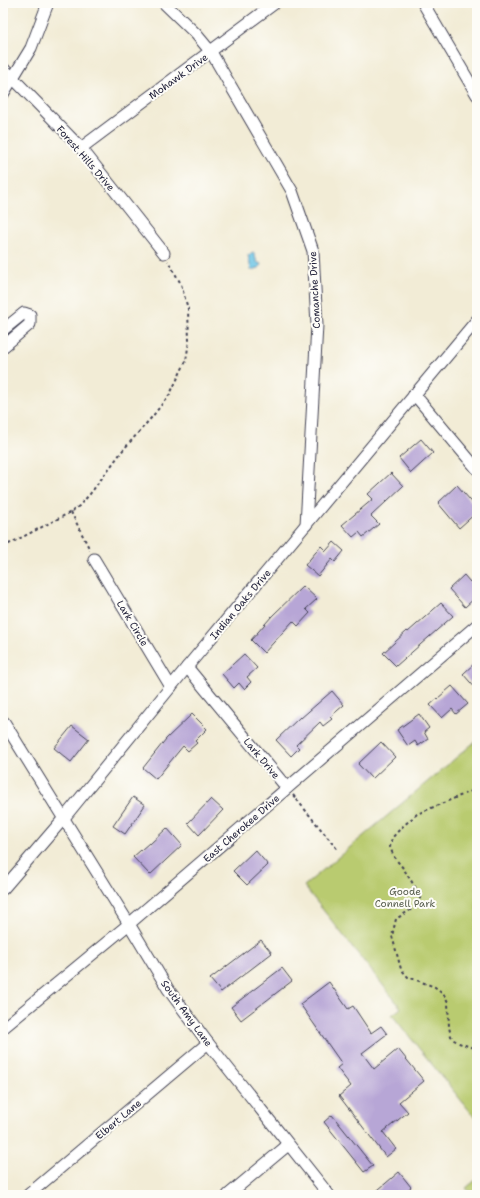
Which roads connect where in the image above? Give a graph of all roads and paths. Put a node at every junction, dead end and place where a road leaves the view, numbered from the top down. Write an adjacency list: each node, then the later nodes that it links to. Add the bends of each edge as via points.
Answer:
1 (48, 3): 7 (street, via 31,48)
2 (164, 3): 5 (street, Comanche Drive)
3 (276, 3): 5 (street, Mohawk Drive)
4 (422, 3): 9 (street)
5 (211, 52): 10 (street, Mohawk Drive); 18 (street, Comanche Drive, via 292,191 313,251 317,325)
6 (3, 68): 7 (street, Forest Hills Drive)
7 (13, 78): 8 (street); 10 (street, Forest Hills Drive)
8 (3, 94)
9 (477, 95)
10 (81, 148): 11 (street, Forest Hills Drive)
11 (164, 253): 17 (path, via 181,284 188,309 189,341 186,361 170,394 90,494)
12 (477, 320): 15 (street, Indian Oaks Drive)
13 (3, 330): 14 (street, via 24,313 30,314 30,324)
14 (3, 347)
15 (414, 394): 16 (street); 18 (street, Indian Oaks Drive)
16 (477, 469)
17 (71, 512): 19 (path); 20 (path)
18 (306, 525): 22 (street, Indian Oaks Drive)
19 (3, 547)
20 (94, 559): 23 (street, Lark Circle)
21 (477, 625): 26 (street, East Cherokee Drive)
22 (187, 667): 23 (street, Indian Oaks Drive); 26 (street, Lark Drive)
23 (171, 687): 27 (street, Indian Oaks Drive)
24 (4, 722): 27 (street)
25 (477, 787): 33 (path, via 417,814 392,838 390,847 420,898 420,904 396,919 392,936 401,969 408,977 444,993 448,1002 451,1036 459,1043)
26 (288, 788): 28 (path, Lark Drive); 30 (street, East Cherokee Drive)
27 (64, 818): 29 (street, Indian Oaks Drive); 30 (street, South Amy Lane)
28 (337, 849)
29 (3, 889)
30 (129, 924): 31 (street, East Cherokee Drive); 32 (street, South Amy Lane, via 168,989)
31 (3, 1028)
32 (208, 1043): 34 (street, South Amy Lane); 35 (street, Elbert Lane)
33 (477, 1049)
34 (288, 1145): 36 (street); 37 (street, South Amy Lane)
35 (28, 1195)
36 (228, 1195)
37 (329, 1195)

